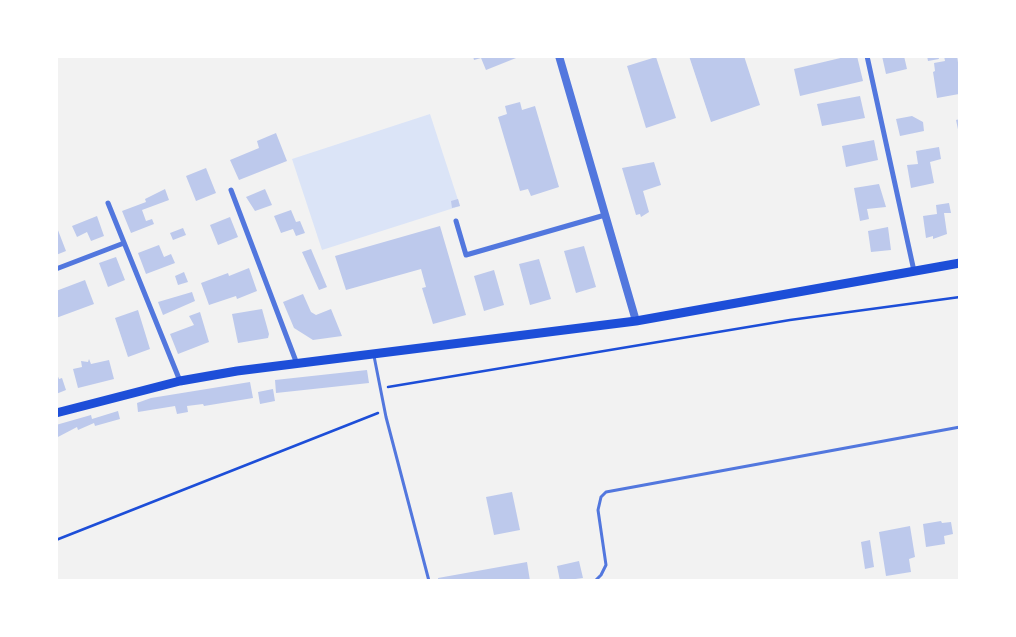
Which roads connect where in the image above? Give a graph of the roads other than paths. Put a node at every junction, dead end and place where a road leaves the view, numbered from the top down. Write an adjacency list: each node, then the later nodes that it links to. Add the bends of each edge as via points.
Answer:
1 (559, 56): 5 (street)
2 (868, 56): 10 (street)
3 (231, 190): 13 (street)
4 (108, 203): 7 (street)
5 (605, 215): 6 (street, via 466,255); 11 (street)
6 (456, 222)
7 (124, 243): 9 (street); 14 (street)
8 (960, 263): 10 (main road)
9 (56, 269)
10 (914, 271): 11 (main road)
11 (636, 321): 12 (main road)
12 (374, 355): 13 (main road); 17 (lane)
13 (297, 364): 14 (main road)
14 (180, 381): 15 (main road)
15 (56, 413)
16 (960, 428): 18 (lane, via 606,492 601,497 598,510 606,565)
17 (430, 581)
18 (595, 581)

